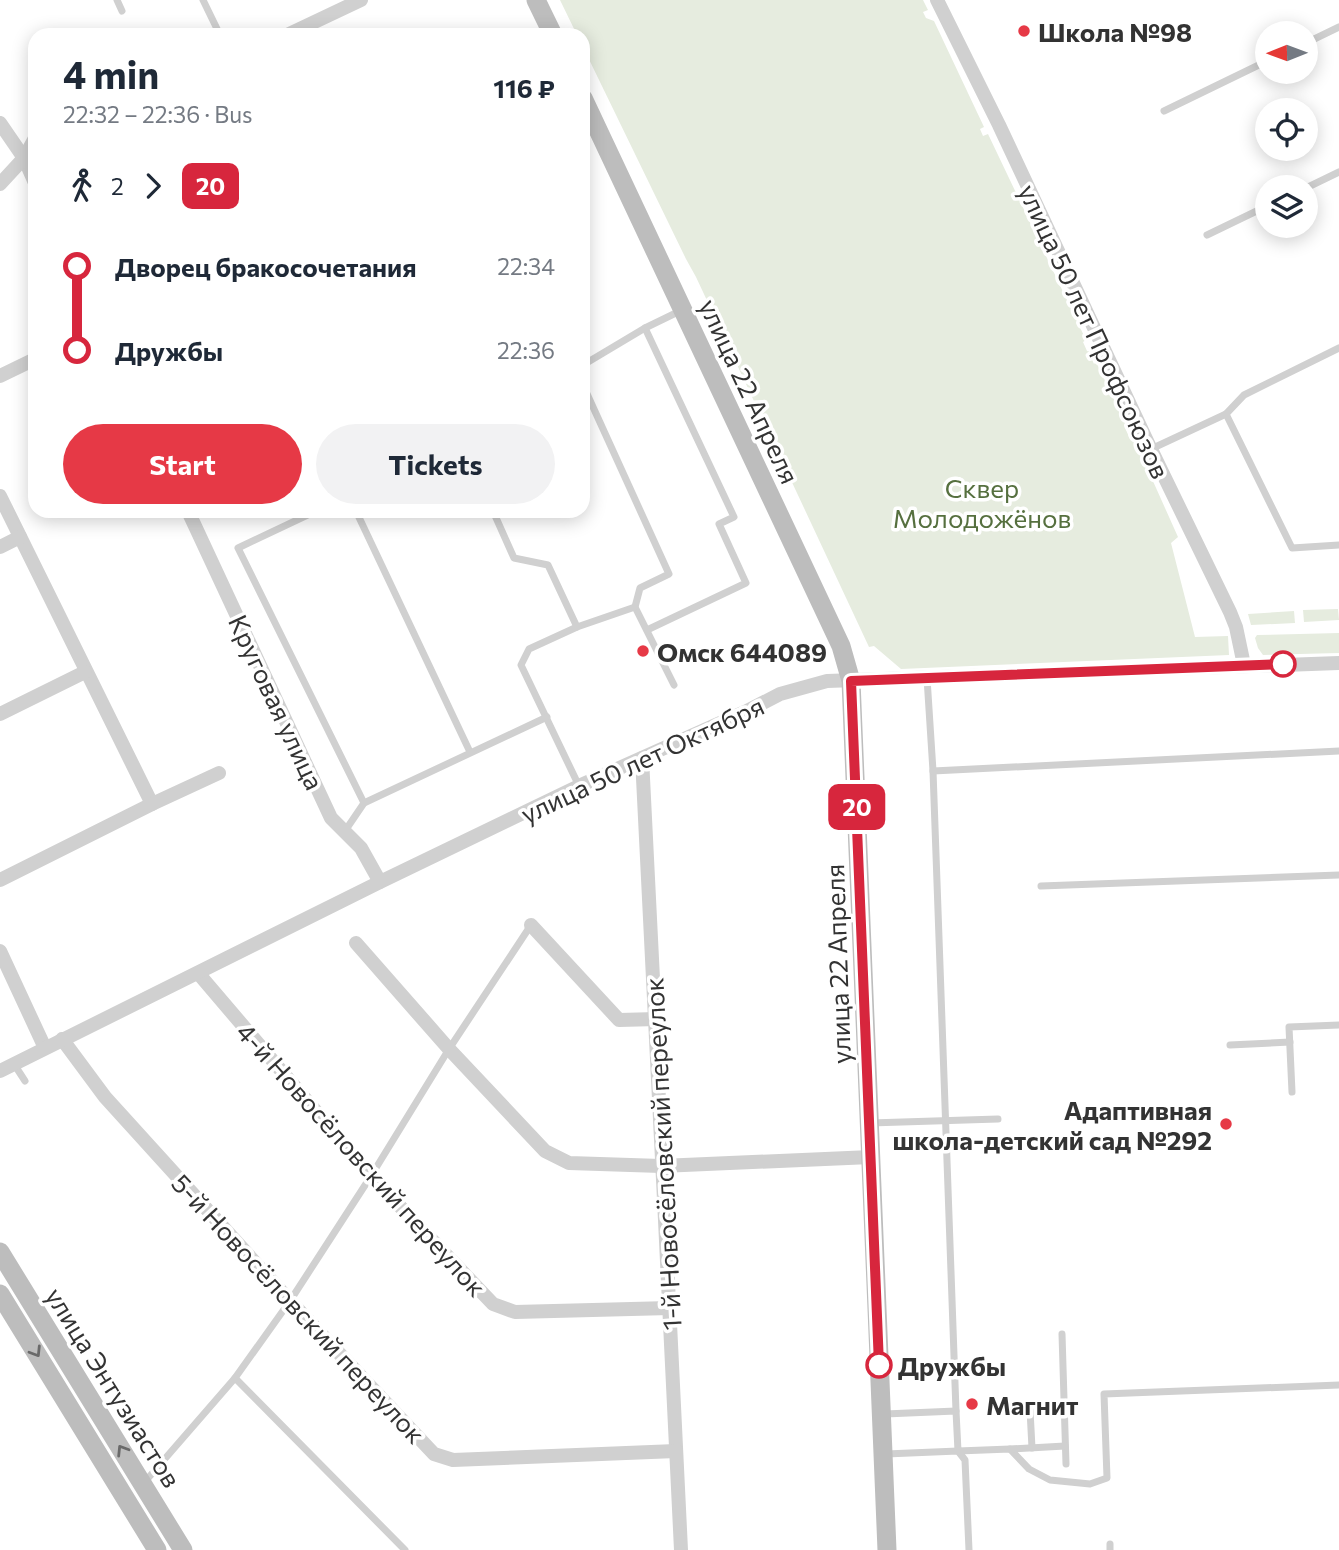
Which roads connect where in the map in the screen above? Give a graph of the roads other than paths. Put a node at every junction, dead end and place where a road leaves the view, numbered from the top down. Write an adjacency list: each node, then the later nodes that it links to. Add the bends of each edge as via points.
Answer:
1 (117, 0): 6 (lane)
2 (203, 0): 8 (lane)
3 (361, 0): 9 (street)
4 (536, 0): 10 (main road)
5 (937, 0): 32 (street, улица 50 лет Профсоюзов)
6 (122, 11)
7 (1339, 27): 11 (lane)
8 (217, 28)
9 (302, 28)
10 (550, 28)
11 (1318, 37)
12 (1255, 67): 13 (lane)
13 (1164, 111)
14 (590, 113): 24 (main road, улица 22 Апреля)
15 (0, 123): 17 (street)
16 (28, 151): 17 (street)
17 (24, 159): 18 (street); 21 (street)
18 (28, 168)
19 (1339, 172): 20 (lane)
20 (1318, 182)
21 (0, 184)
22 (1255, 212): 23 (lane)
23 (1207, 235)
24 (683, 309): 25 (lane); 48 (main road, улица 22 Апреля, via 841,646)
25 (645, 328): 27 (lane); 43 (lane, via 734,517 719,524 746,583)
26 (1339, 348): 31 (lane, via 1244,395)
27 (590, 361)
28 (28, 362): 29 (street)
29 (0, 376)
30 (590, 401): 41 (lane, via 669,574 640,588)
31 (1226, 414): 32 (lane); 39 (lane, via 1292,548)
32 (1151, 449): 45 (street, улица 50 лет Профсоюзов, via 1230,612)
33 (0, 496): 38 (street)
34 (191, 518): 60 (street, Круговая улица, via 331,818)
35 (301, 518): 58 (lane, via 238,548)
36 (359, 518): 53 (lane)
37 (496, 518): 42 (lane, via 514,558 548,565)
38 (20, 537): 40 (street); 46 (street)
39 (1339, 545)
40 (0, 547)
41 (635, 607): 42 (lane); 43 (lane)
42 (577, 628): 51 (lane, via 528,649 521,664)
43 (647, 630): 49 (lane)
44 (1339, 663): 45 (street, улица 50 лет Октября)
45 (1244, 665): 47 (street, улица 50 лет Октября)
46 (85, 672): 50 (street); 59 (street)
47 (927, 677): 48 (street, улица 50 лет Октября); 55 (lane)
48 (851, 681): 54 (street, улица 50 лет Октября, via 827,681 780,694); 82 (main road, улица 22 Апреля)
49 (674, 685)
50 (0, 714)
51 (547, 717): 53 (lane); 57 (lane)
52 (1339, 751): 55 (lane)
53 (470, 752): 58 (lane)
54 (642, 758): 57 (street, улица 50 лет Октября); 69 (street, 1-й Новосёловский переулок)
55 (933, 772): 81 (lane)
56 (219, 774): 59 (street)
57 (579, 786): 63 (street, улица 50 лет Октября)
58 (364, 803): 60 (lane)
59 (152, 804): 62 (street)
60 (345, 831): 63 (street, Круговая улица, via 361,848)
61 (1339, 875): 64 (lane)
62 (0, 880)
63 (380, 882): 68 (street, улица 50 лет Октября)
64 (1041, 886)
65 (531, 925): 69 (street, via 619,1020); 75 (lane)
66 (356, 943): 75 (street)
67 (0, 951): 74 (street)
68 (198, 973): 71 (street, улица 50 лет Октября); 85 (street, 4-й Новосёловский переулок)
69 (657, 1019): 84 (street, 1-й Новосёловский переулок)
70 (1339, 1025): 72 (lane, via 1289,1027)
71 (62, 1039): 74 (street, улица 50 лет Октября); 88 (street, 5-й Новосёловский переулок, via 105,1097)
72 (1290, 1042): 73 (lane); 79 (lane)
73 (1230, 1045)
74 (45, 1048): 76 (street, улица 50 лет Октября)
75 (449, 1049): 84 (street, via 545,1151 569,1163); 85 (lane)
76 (14, 1064): 77 (street, улица 50 лет Октября); 78 (lane)
77 (0, 1071)
78 (25, 1081)
79 (1292, 1092)
80 (998, 1119): 81 (lane)
81 (947, 1121): 82 (lane); 94 (lane)
82 (869, 1123): 83 (main road, улица 22 Апреля)
83 (871, 1157): 84 (street); 95 (main road, улица 22 Апреля)
84 (662, 1166): 89 (street, 1-й Новосёловский переулок)
85 (371, 1177): 88 (lane); 89 (street, 4-й Новосёловский переулок, via 493,1304 515,1312)
86 (0, 1252): 103 (main road, улица Энтузиастов, one-way to 86)
87 (0, 1294): 104 (main road, улица Энтузиастов, one-way to 104)
88 (290, 1301): 91 (lane); 99 (street, 5-й Новосёловский переулок, via 434,1454 453,1460)
89 (670, 1308): 99 (street, 1-й Новосёловский переулок)
90 (1062, 1334): 96 (lane)
91 (235, 1378): 103 (lane); 106 (lane)
92 (1339, 1385): 98 (lane, via 1104,1394 1107,1478 1090,1484 1050,1480 1029,1469)
93 (1030, 1410): 97 (lane)
94 (957, 1411): 95 (lane); 100 (lane)
95 (880, 1414): 101 (main road, улица 22 Апреля)
96 (1065, 1446): 97 (lane); 102 (lane)
97 (1032, 1448): 98 (lane)
98 (1010, 1449): 100 (lane)
99 (676, 1451): 107 (street, 1-й Новосёловский переулок)
100 (958, 1451): 101 (lane); 109 (lane, via 965,1460)
101 (882, 1454): 108 (main road, улица 22 Апреля)
102 (1066, 1464)
103 (143, 1484): 105 (main road, улица Энтузиастов)
104 (158, 1550)
105 (183, 1550)
106 (405, 1550)
107 (681, 1550)
108 (887, 1550)
109 (969, 1550)

